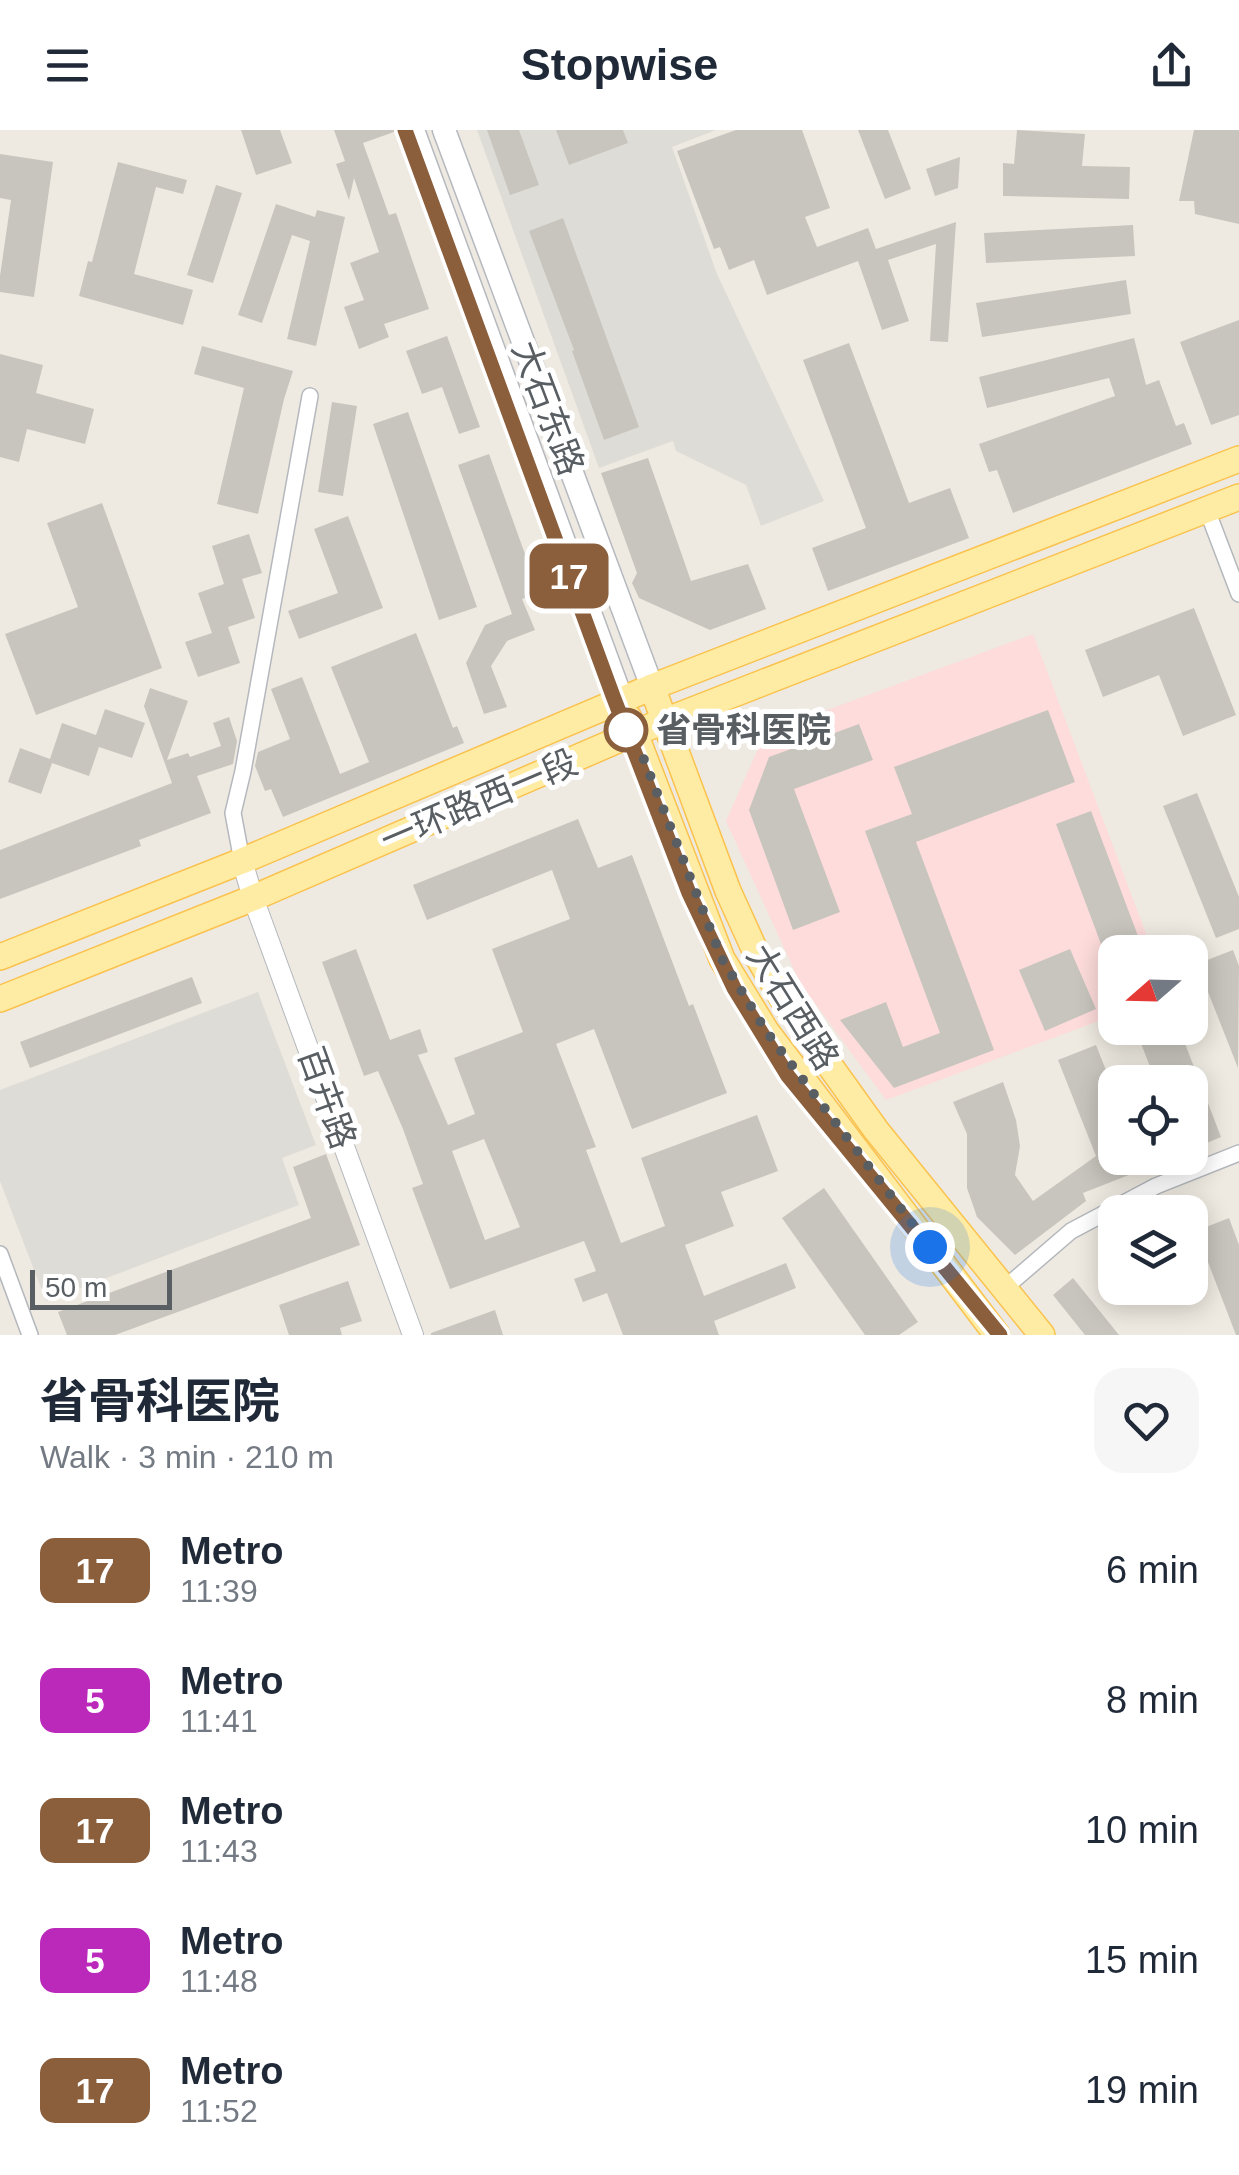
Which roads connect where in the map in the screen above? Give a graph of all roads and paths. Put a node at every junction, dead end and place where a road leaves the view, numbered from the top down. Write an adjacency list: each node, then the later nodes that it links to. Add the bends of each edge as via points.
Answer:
1 (413, 130): 9 (main road, 大石东路)
2 (444, 130): 8 (main road, 大石东路)
3 (310, 396): 12 (street, via 233,813)
4 (1239, 459): 8 (main road, 一环路西一段)
5 (1239, 497): 6 (main road, 一环路西一段)
6 (1207, 510): 7 (street); 10 (main road, 一环路西一段)
7 (1239, 594)
8 (652, 686): 9 (main road, 一环路西一段); 10 (main road, 大石西路)
9 (622, 700): 11 (main road, 大石西路); 12 (main road, 一环路西一段)
10 (665, 722): 11 (main road, 一环路西一段); 18 (main road, 大石西路, via 728,891 786,1006 876,1130)
11 (634, 734): 13 (main road, 一环路西一段); 21 (main road, 大石西路, via 711,933 745,999)
12 (242, 861): 13 (street, 百卉路); 14 (main road, 一环路西一段)
13 (253, 898): 15 (main road, 一环路西一段); 20 (street, 百卉路)
14 (0, 957)
15 (0, 999)
16 (1239, 1153): 18 (street, via 1156,1186 1071,1231)
17 (0, 1254): 19 (street)
18 (1006, 1287): 22 (main road, 大石西路)
19 (30, 1335)
20 (414, 1335)
21 (996, 1335)
22 (1042, 1335)

